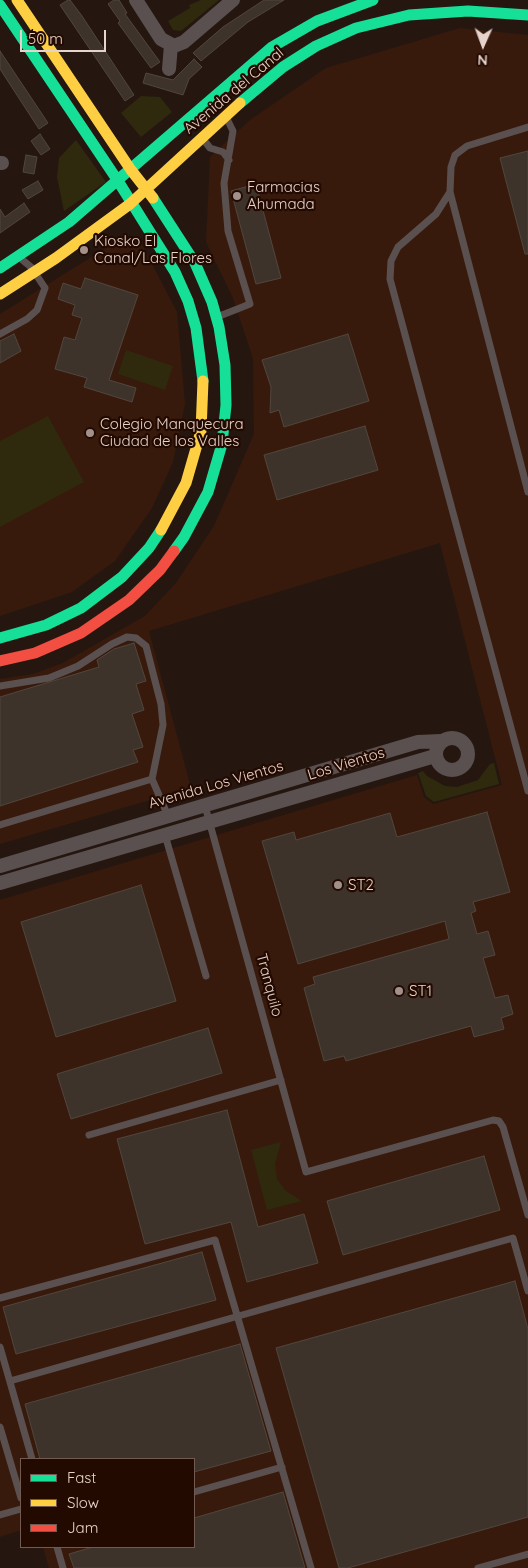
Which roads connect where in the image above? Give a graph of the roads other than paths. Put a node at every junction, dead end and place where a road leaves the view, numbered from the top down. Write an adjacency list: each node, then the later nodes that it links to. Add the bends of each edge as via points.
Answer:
1 (17, 0): 15 (street)
2 (136, 0): 9 (street, via 156,33)
3 (233, 0): 9 (street, via 184,42)
4 (373, 0): 6 (street, Avenida del Canal)
5 (0, 5): 16 (street)
6 (331, 14): 8 (street); 15 (street, Avenida del Canal, via 288,36 256,59)
7 (528, 15): 8 (street, Avenida del Canal, via 426,12 376,22)
8 (337, 36): 11 (street, Avenida del Canal, via 283,67)
9 (171, 45): 10 (street)
10 (169, 69)
11 (225, 116): 13 (street, Avenida del Canal); 14 (lane, via 233,131)
12 (528, 127): 18 (lane, via 467,146 455,155)
13 (202, 137): 14 (lane, via 210,148 223,152); 17 (street, Avenida del Canal)
14 (229, 160): 24 (lane, via 224,183 228,231 250,304)
15 (131, 170): 16 (street, Avenida del Canal); 17 (street)
16 (118, 181): 19 (street); 20 (street, Avenida del Canal, via 68,222)
17 (147, 189): 19 (street, Avenida del Canal); 24 (street, via 195,263)
18 (450, 192): 26 (lane); 33 (lane, via 436,214 398,247 391,261 390,279)
19 (130, 204): 22 (street, Avenida del Canal); 27 (street, via 174,272 196,328 204,392 201,431 193,465 179,501 161,532 122,577 71,613 33,630)
20 (18, 256): 21 (street, Avenida del Canal); 22 (lane)
21 (0, 268)
22 (35, 272): 23 (street, Avenida del Canal); 25 (lane, via 45,288 37,310 28,319)
23 (0, 294)
24 (216, 317): 28 (street, via 225,365 223,434 211,482 184,537 146,586 111,614 65,641)
25 (0, 334)
26 (528, 492)
27 (0, 638)
28 (0, 661)
29 (0, 686): 32 (lane, via 49,678 78,666 127,637 140,640 146,646 162,714 162,734)
30 (441, 741): 31 (street); 31 (street, Avenida Los Vientos, via 453,737 461,740 468,750 468,758 461,768 449,770 441,766); 34 (street, Avenida Los Vientos, via 418,742)
31 (435, 756): 36 (street, Los Vientos)
32 (152, 780): 35 (lane); 37 (lane)
33 (528, 791)
34 (205, 806): 35 (street, Avenida Los Vientos); 36 (lane, Tranquilo)
35 (168, 816): 39 (street, Avenida Los Vientos)
36 (209, 822): 38 (street); 42 (lane, Tranquilo)
37 (0, 825)
38 (165, 835): 40 (street); 41 (lane)
39 (0, 866)
40 (0, 884)
41 (206, 976)
42 (281, 1080): 43 (lane); 44 (lane, Tranquilo, via 306,1172 500,1121)
43 (89, 1135)
44 (528, 1216)
45 (528, 1291): 47 (lane, via 513,1238)
46 (0, 1298): 47 (lane, via 215,1240)
47 (238, 1316): 49 (lane); 52 (lane)
48 (0, 1347): 49 (lane)
49 (10, 1381): 51 (lane)
50 (0, 1427): 54 (lane)
51 (32, 1458)
52 (282, 1467): 53 (lane); 60 (lane)
53 (195, 1492)
54 (20, 1495)
55 (20, 1509): 56 (lane)
56 (0, 1515)
57 (57, 1548): 59 (lane)
58 (528, 1554): 61 (lane)
59 (63, 1568)
60 (311, 1568)
61 (478, 1568)

